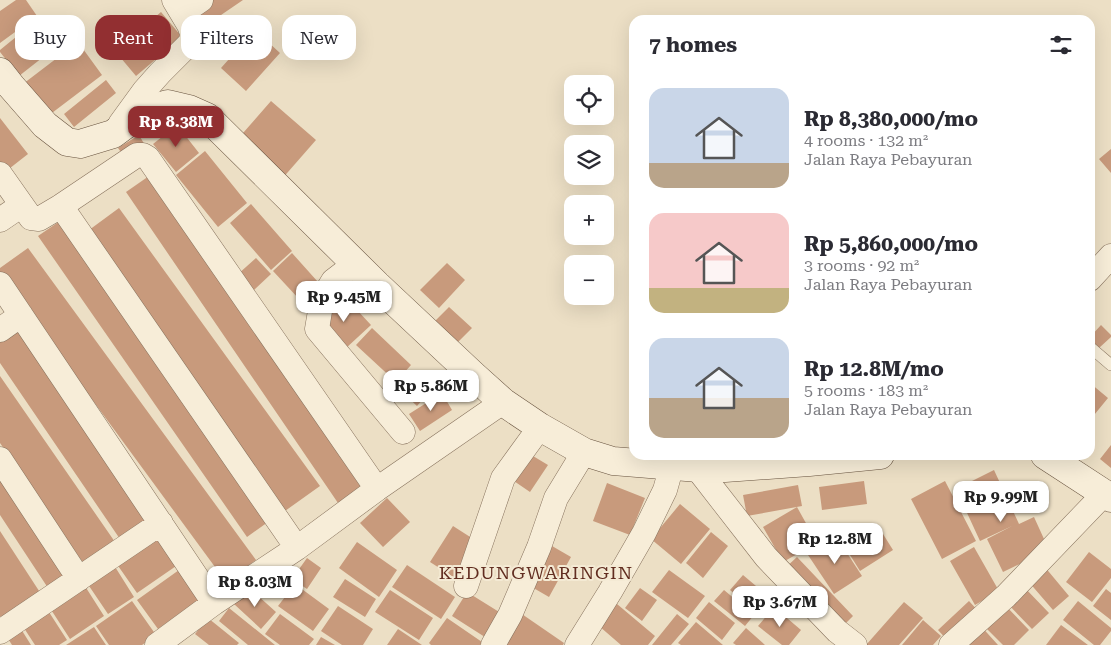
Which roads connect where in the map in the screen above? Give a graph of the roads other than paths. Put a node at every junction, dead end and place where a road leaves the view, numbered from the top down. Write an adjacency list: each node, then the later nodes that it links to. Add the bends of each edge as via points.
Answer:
1 (201, 0): 2 (street)
2 (178, 6): 4 (street, via 189,25 191,42 144,91)
3 (4, 84): 4 (main road, via 67,142 80,144)
4 (113, 134): 10 (main road, via 144,111 168,104 207,117)
5 (0, 174): 6 (street)
6 (22, 205): 7 (street, via 31,218 39,219); 8 (street)
7 (61, 206): 25 (street, via 136,155 148,158); 28 (street)
8 (0, 220)
9 (1111, 256): 11 (street)
10 (355, 264): 17 (main road); 19 (street, via 333,281 322,299 317,329)
11 (1095, 274)
12 (0, 284): 13 (street)
13 (21, 315): 14 (street); 27 (street)
14 (0, 330)
15 (1095, 351): 16 (lane)
16 (1111, 365)
17 (503, 402): 18 (main road); 25 (street)
18 (540, 426): 20 (main road); 30 (street, via 503,478)
19 (403, 432)
20 (584, 452): 24 (main road, via 613,461); 34 (street, via 556,498 510,615)
21 (0, 459): 29 (street)
22 (829, 460): 24 (main road)
23 (1053, 460): 26 (main road)
24 (699, 464): 35 (street, via 665,490 644,533); 36 (street, via 766,558 837,631)
25 (377, 489): 28 (street)
26 (1108, 496): 37 (street, via 1006,596)
27 (161, 523): 29 (street); 31 (street)
28 (297, 548): 31 (street)
29 (79, 578): 32 (street)
30 (466, 586)
31 (214, 603): 33 (street)
32 (1, 630)
33 (157, 645)
34 (493, 645)
35 (577, 645)
36 (855, 645)
37 (950, 645)

